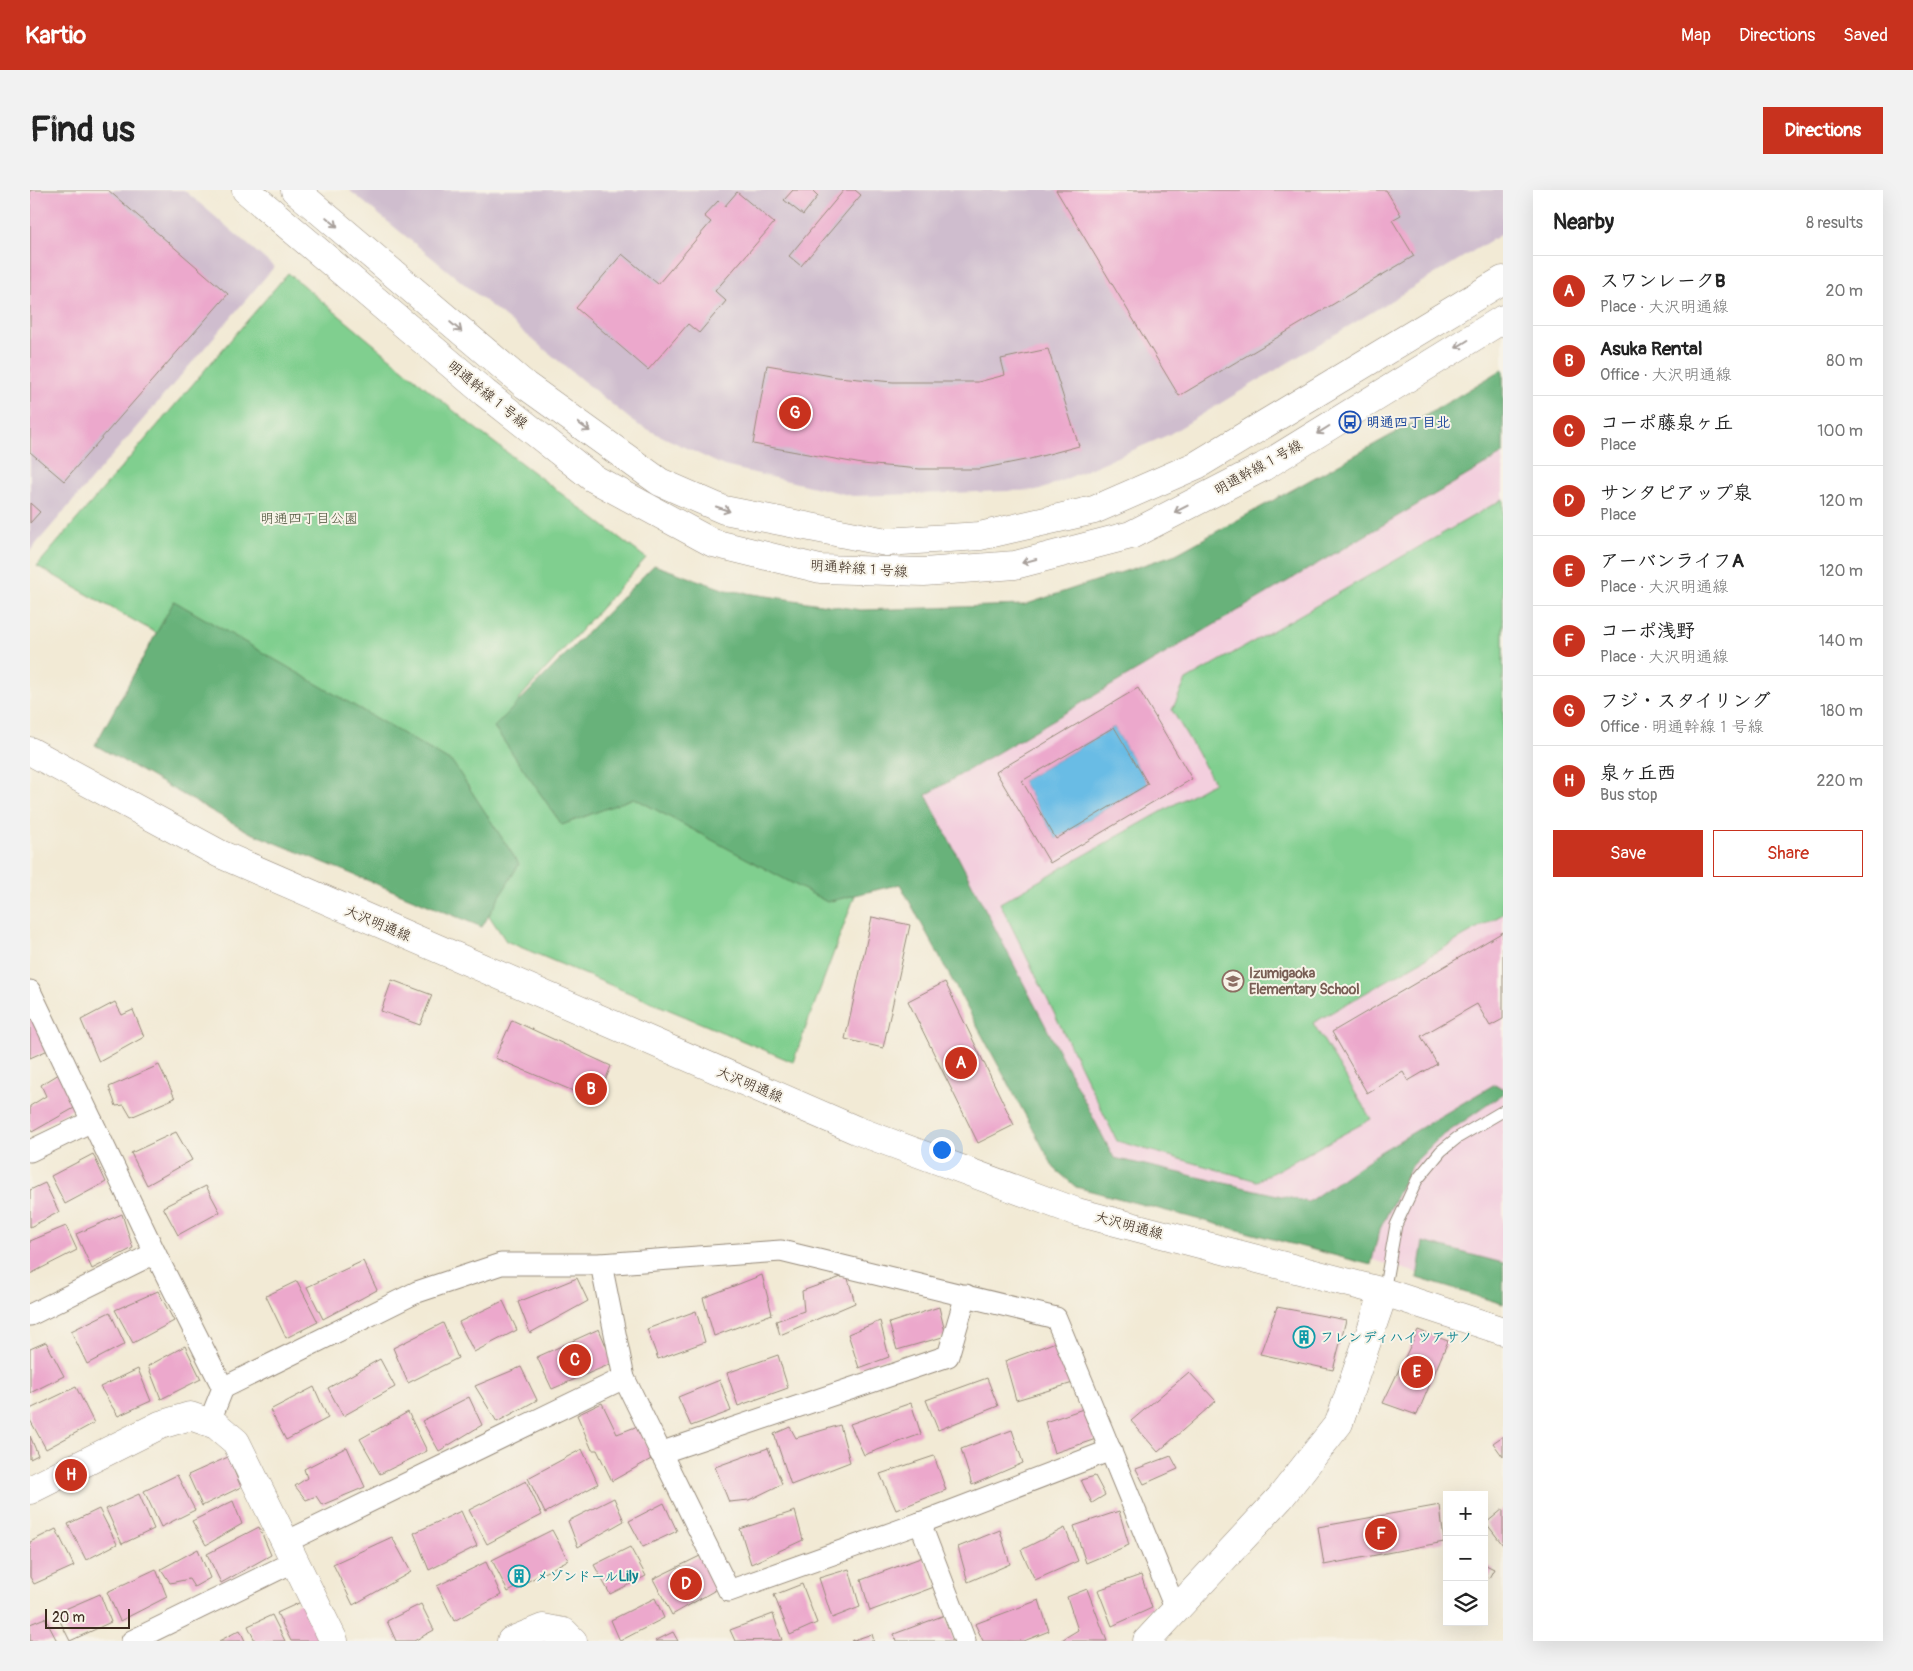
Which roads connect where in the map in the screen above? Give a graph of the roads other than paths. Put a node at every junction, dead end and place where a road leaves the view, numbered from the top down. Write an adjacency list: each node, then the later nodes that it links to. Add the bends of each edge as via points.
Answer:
1 (246, 190): 4 (street, 明通幹線１号線, one-way to 1, via 1263,467 1131,535 1015,565 924,572 820,569 713,543 594,478 485,393)
2 (295, 190): 3 (street, one-way to 3, via 525,385 660,482 724,510 886,542 980,536 1094,510 1196,464)
3 (1503, 280)
4 (1503, 319)
5 (30, 751): 12 (street, 大沢明通線, via 220,854 856,1130 1077,1212)
6 (30, 990): 8 (street)
7 (1503, 1111): 12 (lane, via 1457,1138 1417,1180 1396,1224)
8 (92, 1121): 9 (street); 10 (street)
9 (30, 1151)
10 (155, 1253): 14 (street); 17 (street)
11 (601, 1264): 13 (street, via 781,1252); 16 (street); 17 (street, via 501,1264 417,1292)
12 (1384, 1292): 15 (street, 大沢明通線); 24 (street, via 1338,1424 1280,1498)
13 (966, 1295): 19 (street, via 1056,1318); 20 (street, via 948,1356)
14 (30, 1314)
15 (1503, 1331)
16 (624, 1378): 20 (street); 23 (street)
17 (223, 1388): 18 (street)
18 (209, 1423): 21 (street, via 190,1416 160,1425); 23 (street, via 236,1442)
19 (1111, 1450): 22 (street); 24 (street)
20 (660, 1453): 22 (street, via 729,1591)
21 (30, 1490)
22 (920, 1523): 29 (street)
23 (291, 1551): 25 (street); 26 (street)
24 (1176, 1610): 30 (street)
25 (132, 1641)
26 (334, 1641)
27 (511, 1641): 28 (street, via 543,1628 564,1632)
28 (573, 1641)
29 (965, 1641)
30 (1147, 1641)

